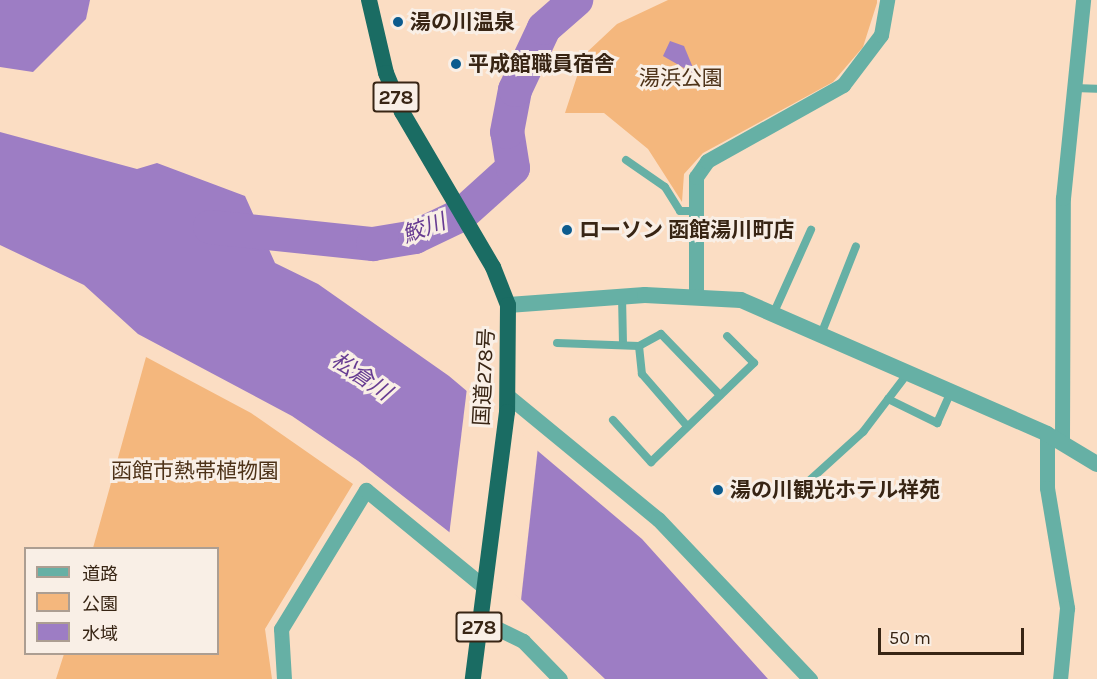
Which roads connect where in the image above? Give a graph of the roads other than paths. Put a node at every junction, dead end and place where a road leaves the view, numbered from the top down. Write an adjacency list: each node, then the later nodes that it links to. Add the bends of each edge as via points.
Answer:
1 (369, 0): 12 (highway, 国道278号 / 278, via 386,73)
2 (887, 0): 7 (street, via 880,35 843,85 707,161 696,177)
3 (1083, 0): 4 (street)
4 (1074, 88): 5 (lane); 26 (street, via 1063,198)
5 (1097, 89)
6 (626, 160): 7 (lane, via 665,187 680,211)
7 (696, 211): 10 (street)
8 (811, 230): 13 (lane)
9 (856, 246): 14 (lane)
10 (696, 294): 11 (street); 13 (street)
11 (622, 296): 12 (street); 17 (lane)
12 (508, 305): 23 (highway, 国道278号 / 278)
13 (775, 310): 14 (street)
14 (822, 333): 19 (street)
15 (727, 336): 21 (lane, via 754,363)
16 (557, 343): 17 (lane)
17 (623, 345): 18 (lane)
18 (639, 346): 21 (lane, via 661,334); 25 (lane, via 642,374)
19 (910, 371): 20 (street); 22 (lane)
20 (951, 391): 22 (lane, via 937,423); 26 (street)
21 (720, 395): 25 (lane)
22 (888, 399): 28 (lane, via 863,432)
23 (508, 404): 29 (highway, 国道278号 / 278); 34 (street, via 658,519)
24 (613, 420): 25 (lane, via 651,462)
25 (687, 426)
26 (1054, 438): 27 (street); 35 (street, via 1047,488 1067,608)
27 (1097, 464)
28 (810, 480)
29 (485, 581): 30 (highway, 国道278号 / 278); 31 (street, via 366,490 281,629)
30 (480, 620): 32 (highway, 国道278号 / 278); 33 (street, via 523,641)
31 (284, 679)
32 (472, 679)
33 (560, 679)
34 (810, 679)
35 (1060, 679)

